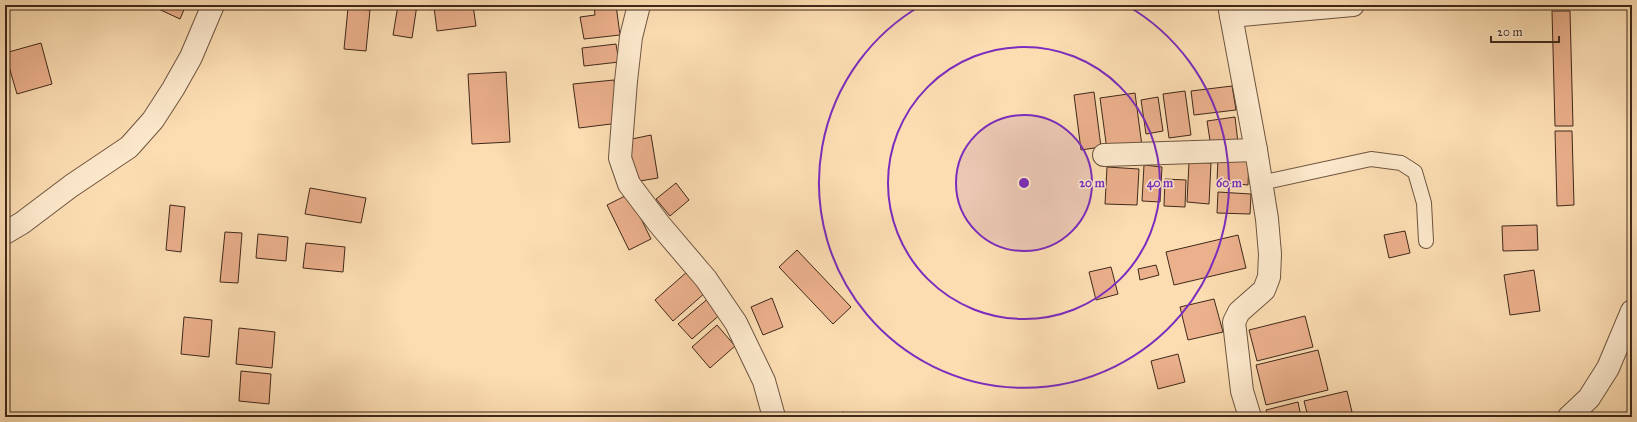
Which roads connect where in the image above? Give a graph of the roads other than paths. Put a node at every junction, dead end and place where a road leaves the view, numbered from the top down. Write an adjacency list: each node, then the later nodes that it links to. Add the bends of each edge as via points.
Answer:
1 (213, 5): 8 (street, via 191,57 173,89 153,120 129,147 71,186 22,224)
2 (639, 5): 11 (street, via 631,37 620,158 629,184 706,279 736,324 764,381)
3 (1353, 5): 4 (street)
4 (1230, 11): 5 (street)
5 (1256, 150): 6 (street); 7 (street)
6 (1104, 155)
7 (1261, 183): 9 (lane, via 1371,159 1402,163 1415,172 1424,203); 12 (street, via 1270,254 1269,277 1264,290 1239,312 1234,322 1242,391)
8 (5, 233)
9 (1426, 242)
10 (1632, 311): 13 (street, via 1608,368 1589,398)
11 (774, 417)
12 (1250, 417)
13 (1569, 417)

